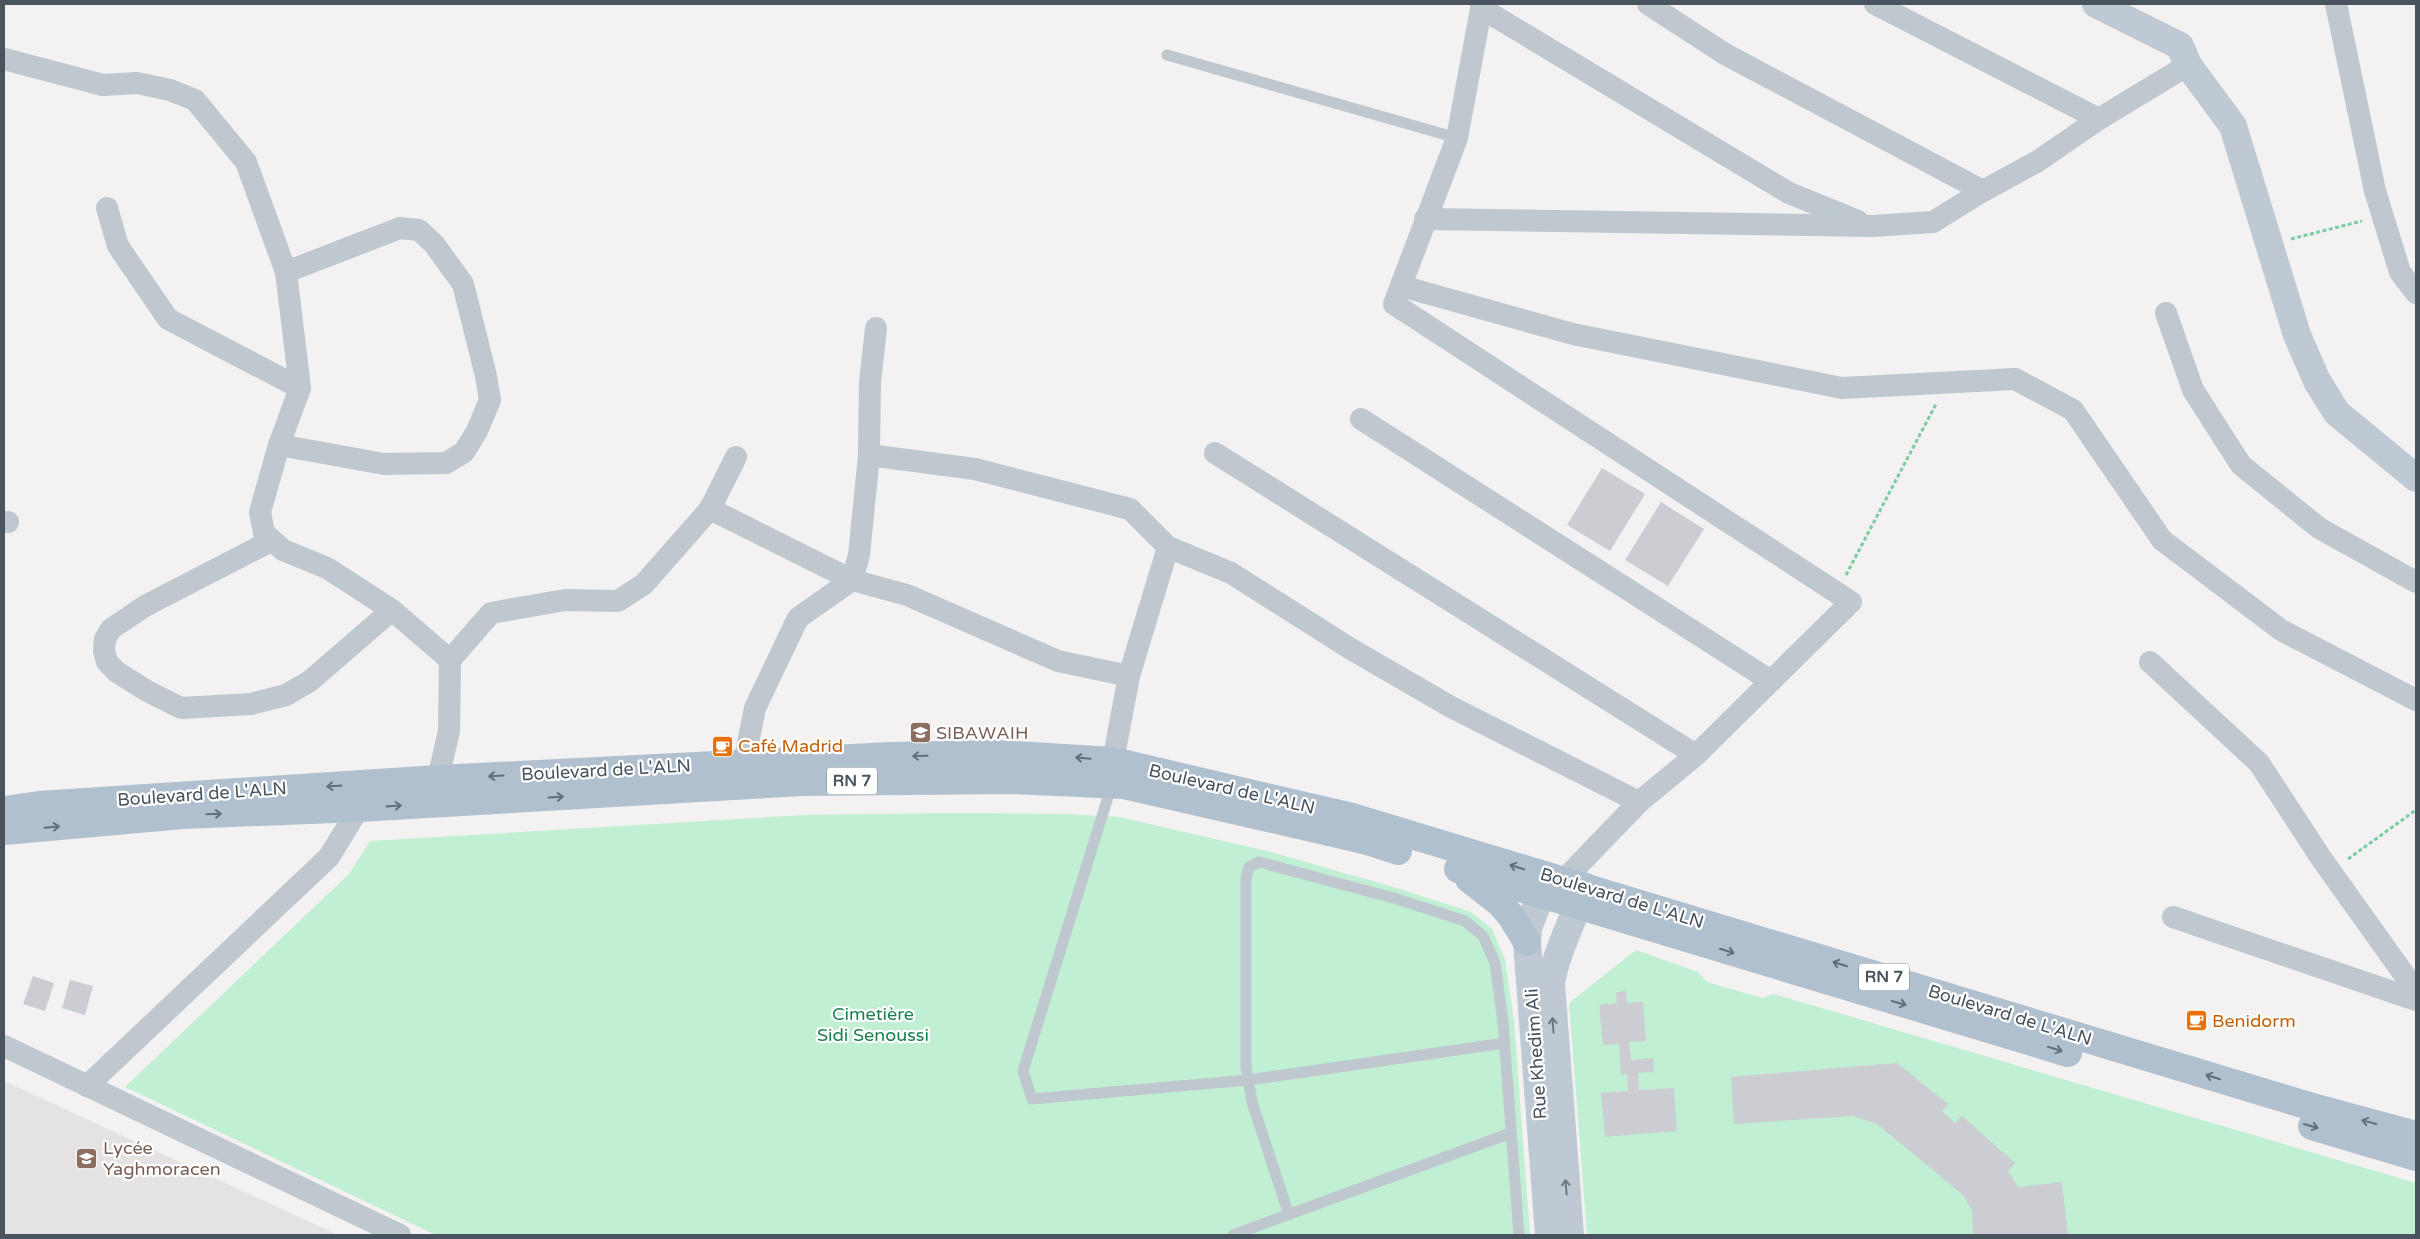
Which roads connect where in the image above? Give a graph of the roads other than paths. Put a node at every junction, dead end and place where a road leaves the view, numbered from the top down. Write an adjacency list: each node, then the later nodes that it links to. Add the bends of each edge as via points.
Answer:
1 (1648, 4): 11 (street, via 1725,54)
2 (1875, 4): 9 (street)
3 (2096, 4): 8 (main road, via 2180,46)
4 (2336, 4): 17 (street, via 2374,191 2400,272)
5 (1482, 6): 10 (street); 14 (street, via 1789,193)
6 (1167, 55): 10 (lane)
7 (4, 59): 15 (street, via 103,85 137,83 170,90 195,100 246,162)
8 (2188, 65): 9 (street); 26 (main road, via 2233,126 2297,335 2317,381 2338,413)
9 (2099, 119): 11 (street, via 2038,161)
10 (1457, 138): 13 (street)
11 (1983, 191): 14 (street, via 1933,222)
12 (106, 208): 20 (street, via 118,246 168,319)
13 (1425, 219): 14 (street); 16 (street)
14 (1873, 226)
15 (286, 272): 20 (street); 22 (street, via 400,228 419,230 434,244 463,284 490,400 464,452 446,463 384,464)
16 (1401, 286): 36 (street, via 1394,304 1851,602); 37 (street, via 1573,334 1842,388 2015,379 2073,410 2162,540 2281,630)
17 (2416, 293)
18 (2166, 313): 31 (street, via 2192,390 2241,465 2319,528)
19 (876, 328): 24 (street, via 870,382)
20 (300, 388): 22 (street)
21 (1361, 419): 36 (street)
22 (279, 445): 28 (street, via 260,512 264,533)
23 (1215, 453): 38 (street)
24 (869, 454): 29 (street, via 975,469 1130,509); 30 (street, via 859,555)
25 (736, 457): 27 (street)
26 (2416, 478)
27 (710, 509): 30 (street); 33 (street, via 644,584 618,601 565,600 491,613)
28 (271, 541): 32 (street, via 283,550 327,568); 32 (street, via 145,606 111,629 105,639 107,662 116,672 182,708 251,704 286,695 310,681)
29 (1168, 547): 35 (street); 42 (street, via 1231,573 1351,649 1452,707)
30 (852, 580): 35 (street, via 907,595 1058,661); 40 (street, via 798,618 755,708)
31 (2416, 582)
32 (392, 610): 33 (street)
33 (450, 660): 41 (street, via 449,731)
34 (2150, 662): 51 (street, via 2259,763 2330,872)
35 (1130, 676): 39 (street)
36 (1770, 681): 38 (street)
37 (2416, 700)
38 (1696, 755): 42 (street)
39 (1112, 772): 40 (main road, Boulevard de L'ALN / RN 7, via 950,780 802,782); 46 (main road, Boulevard de L'ALN / RN 7, via 1124,785 1364,840); 47 (main road, Boulevard de L'ALN / RN 7, one-way to 39, via 1352,817); 55 (lane, via 1023,1071 1032,1099)
40 (745, 774): 41 (main road, Boulevard de L'ALN / RN 7)
41 (437, 791): 43 (main road, Boulevard de L'ALN / RN 7, one-way to 41); 44 (main road, Boulevard de L'ALN / RN 7, one-way to 44, via 39,805)
42 (1639, 802): 47 (street)
43 (360, 808): 45 (main road, Boulevard de L'ALN / RN 7, one-way to 43, via 184,815); 56 (street, via 329,857)
44 (4, 810)
45 (4, 831)
46 (1454, 867): 47 (main road, Boulevard de L'ALN / RN 7); 50 (main road, via 1501,904)
47 (1563, 889): 49 (main road, Boulevard de L'ALN / RN 7); 50 (main road, Rue Khedim Ali, via 1531,916); 65 (main road, Rue Khedim Ali, one-way to 47, via 1550,984 1559,950)
48 (2173, 917): 52 (street)
49 (1683, 927): 58 (main road, Boulevard de L'ALN / RN 7, one-way to 49); 59 (main road, Boulevard de L'ALN / RN 7, one-way to 59)
50 (1527, 942): 64 (main road, Rue Khedim Ali)
51 (2416, 991)
52 (2416, 1000)
53 (1505, 1043): 55 (lane); 55 (lane, via 1494,963 1483,936 1465,921 1259,862 1249,867 1246,878); 57 (lane)
54 (4, 1046): 56 (street)
55 (1248, 1080): 60 (lane, via 1252,1102)
56 (87, 1086): 61 (street)
57 (1511, 1133): 60 (lane); 63 (lane)
58 (2416, 1135)
59 (2416, 1157)
60 (1289, 1215): 62 (lane)
61 (400, 1235)
62 (1233, 1235)
63 (1519, 1235)
64 (1550, 1235)
65 (1570, 1235)

